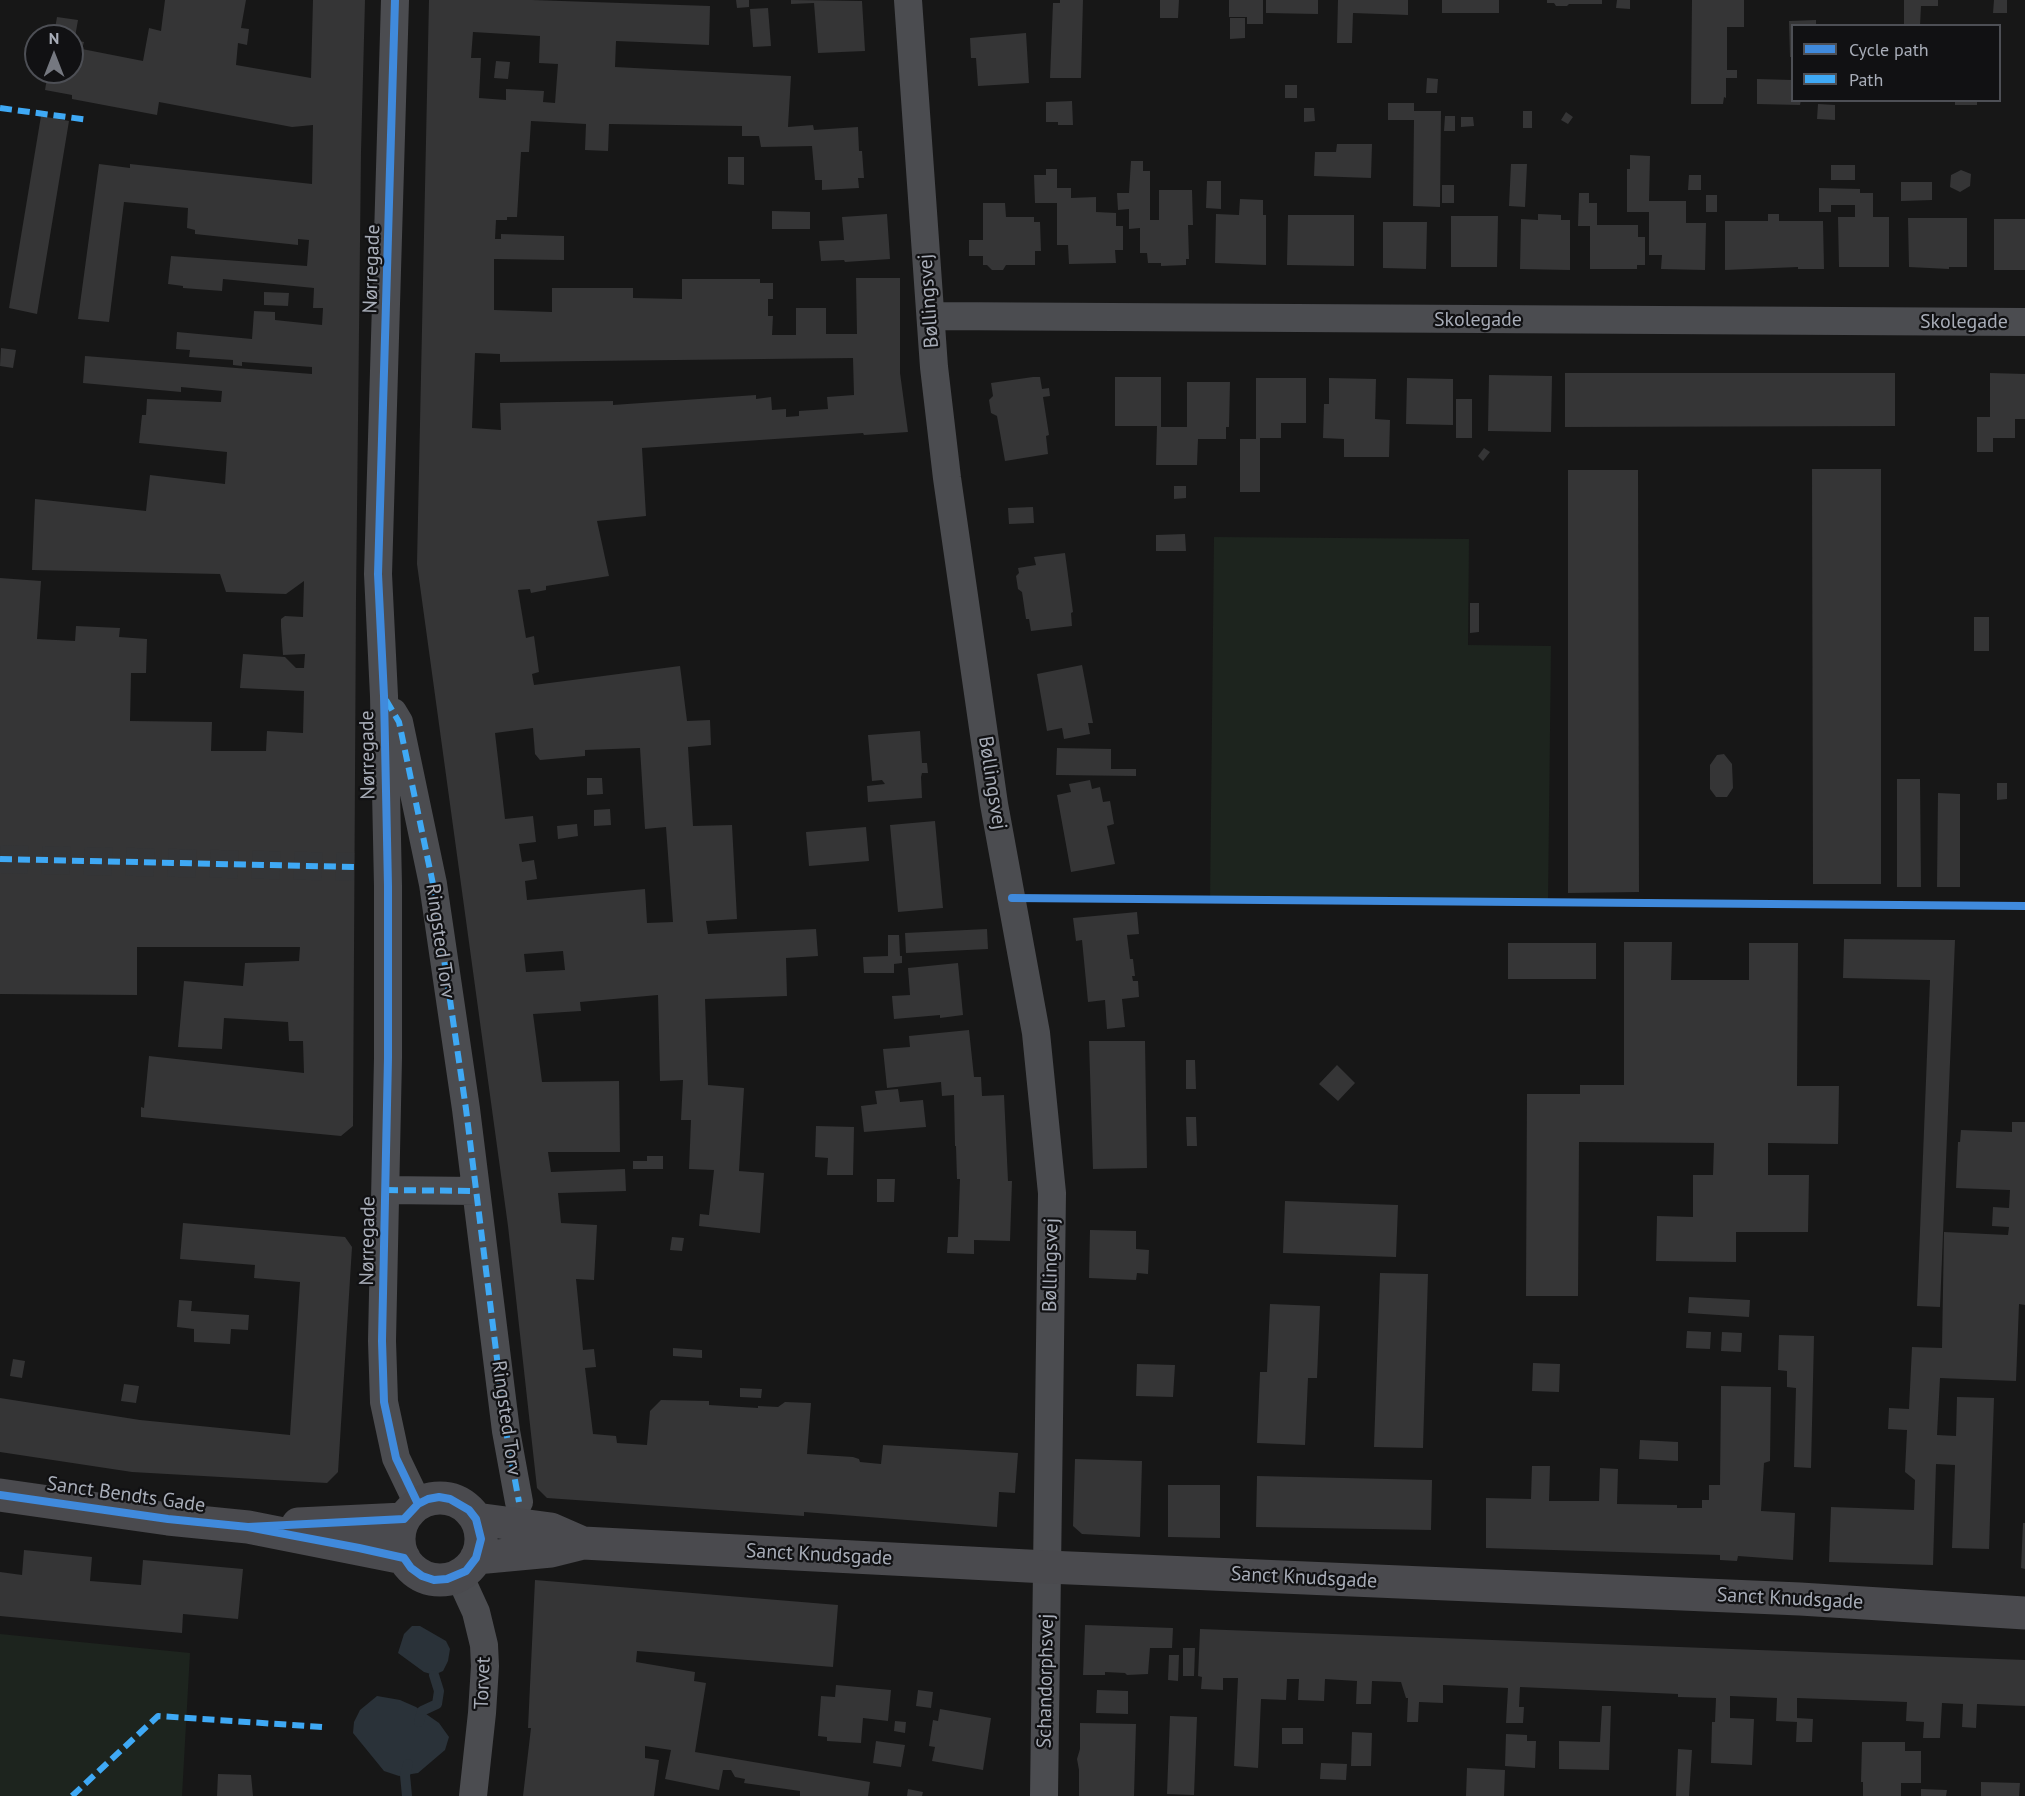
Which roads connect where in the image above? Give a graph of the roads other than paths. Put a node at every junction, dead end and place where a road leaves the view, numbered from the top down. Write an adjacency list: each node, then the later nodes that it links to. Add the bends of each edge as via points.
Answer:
1 (395, 0): 5 (street, Nørregade, via 378,574)
2 (908, 0): 3 (street, Bøllingsvej)
3 (931, 316): 4 (street, Skolegade); 16 (street, Bøllingsvej, via 956,549 994,804 1036,1033 1052,1193)
4 (2025, 322)
5 (384, 696): 6 (street, Nørregade, via 388,886); 7 (street, Ringsted Torv, via 399,722 433,884)
6 (386, 1190): 7 (street); 10 (street, Nørregade, via 384,1402)
7 (476, 1191): 9 (street, Ringsted Torv, via 506,1431)
8 (0, 1495): 12 (street, Sanct Bendts Gade)
9 (519, 1502)
10 (411, 1511): 11 (street, via 428,1499 439,1497 470,1510); 12 (street, Sanct Bendts Gade); 14 (street, via 399,1532)
11 (476, 1519): 13 (street, Sanct Knudsgade, via 551,1529); 15 (street, via 481,1539)
12 (248, 1527): 14 (street, Sanct Bendts Gade)
13 (583, 1543): 15 (street, Sanct Knudsgade); 16 (street, Sanct Knudsgade)
14 (404, 1558): 15 (street, via 417,1572 434,1580 447,1579)
15 (468, 1567): 18 (street, Torvet, via 485,1666)
16 (1047, 1567): 17 (street, Sanct Knudsgade, via 1789,1598); 19 (street, Schandorphsvej)
17 (2025, 1613)
18 (473, 1796)
19 (1044, 1796)

